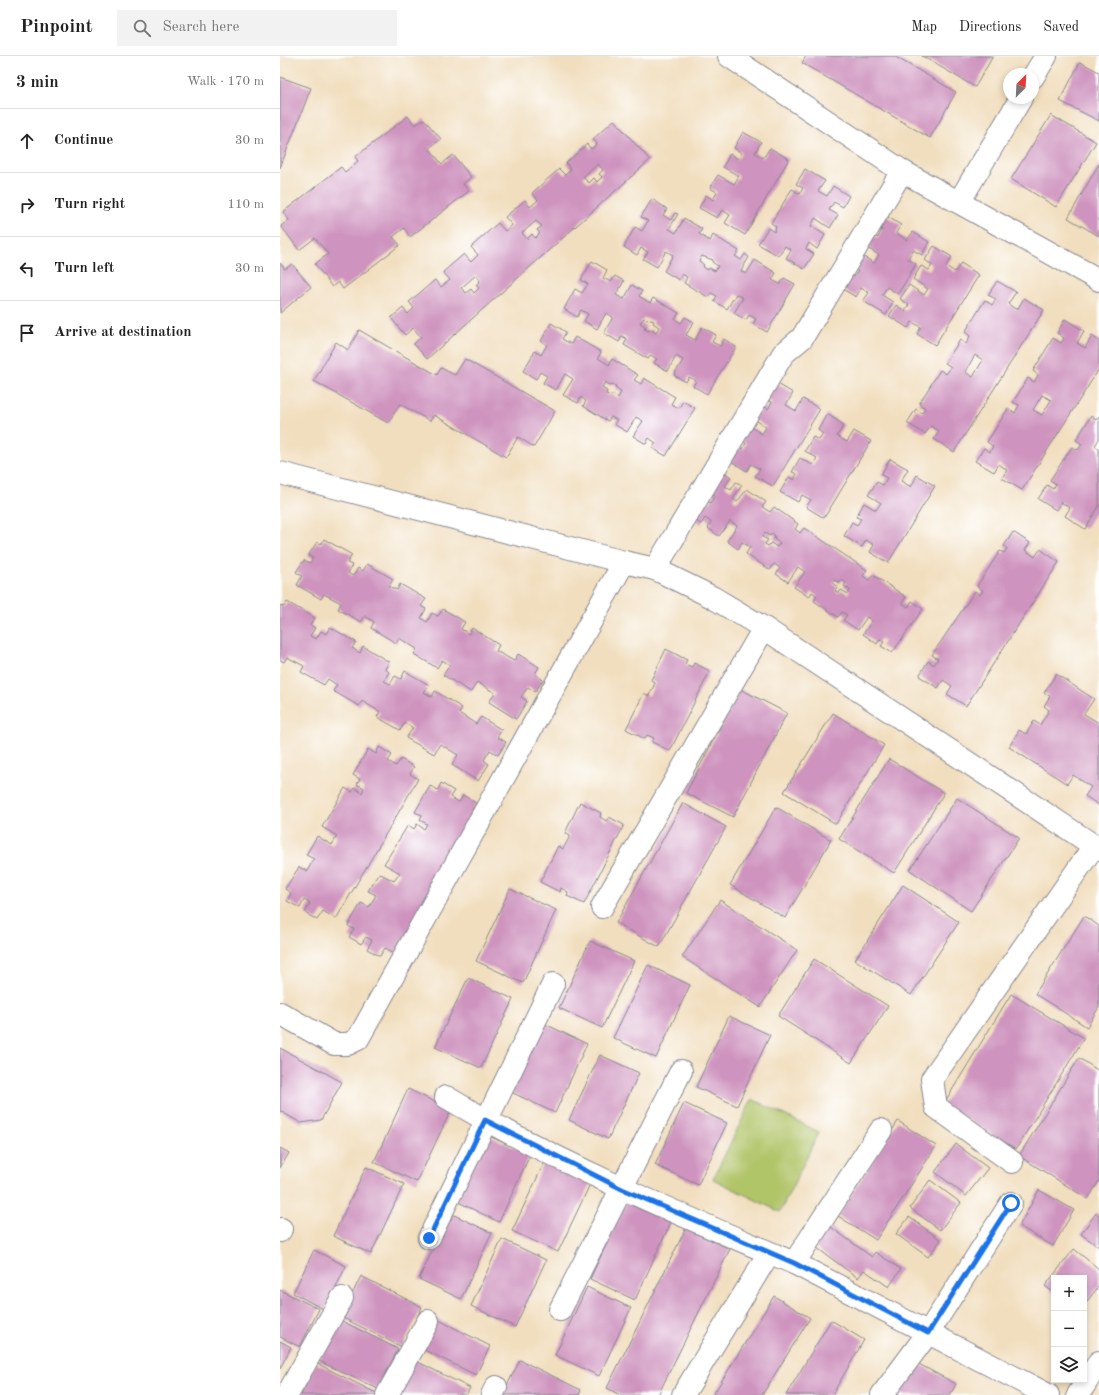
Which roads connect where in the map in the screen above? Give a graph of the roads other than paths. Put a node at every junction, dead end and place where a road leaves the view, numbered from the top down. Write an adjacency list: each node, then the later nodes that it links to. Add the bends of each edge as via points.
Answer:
1 (729, 56): 5 (street)
2 (1046, 56): 3 (street)
3 (1039, 68)
4 (1017, 104): 6 (street)
5 (902, 171): 6 (street); 10 (street, via 802,338 784,354)
6 (959, 202): 7 (street)
7 (1099, 280)
8 (280, 473): 9 (street)
9 (624, 562): 10 (street); 15 (street, via 358,1039 348,1044 334,1044)
10 (655, 569): 11 (street, via 712,597)
11 (764, 628): 12 (street); 13 (street)
12 (1096, 847): 20 (street, via 932,1079 936,1107)
13 (602, 907)
14 (553, 984): 18 (street)
15 (280, 1013)
16 (681, 1071): 21 (street)
17 (446, 1097): 18 (street)
18 (485, 1120): 21 (street); 23 (street)
19 (881, 1130): 25 (street)
20 (1012, 1162)
21 (622, 1189): 24 (street); 27 (street)
22 (1011, 1203): 29 (street)
23 (429, 1238)
24 (769, 1252): 25 (street); 33 (street)
25 (794, 1263): 29 (street)
26 (342, 1298): 31 (street)
27 (560, 1310)
28 (428, 1321): 32 (street)
29 (928, 1333): 34 (street); 35 (street)
30 (1099, 1362): 36 (street)
31 (287, 1395)
32 (387, 1395)
33 (683, 1395)
34 (882, 1395)
35 (1048, 1395)
36 (1078, 1395)

